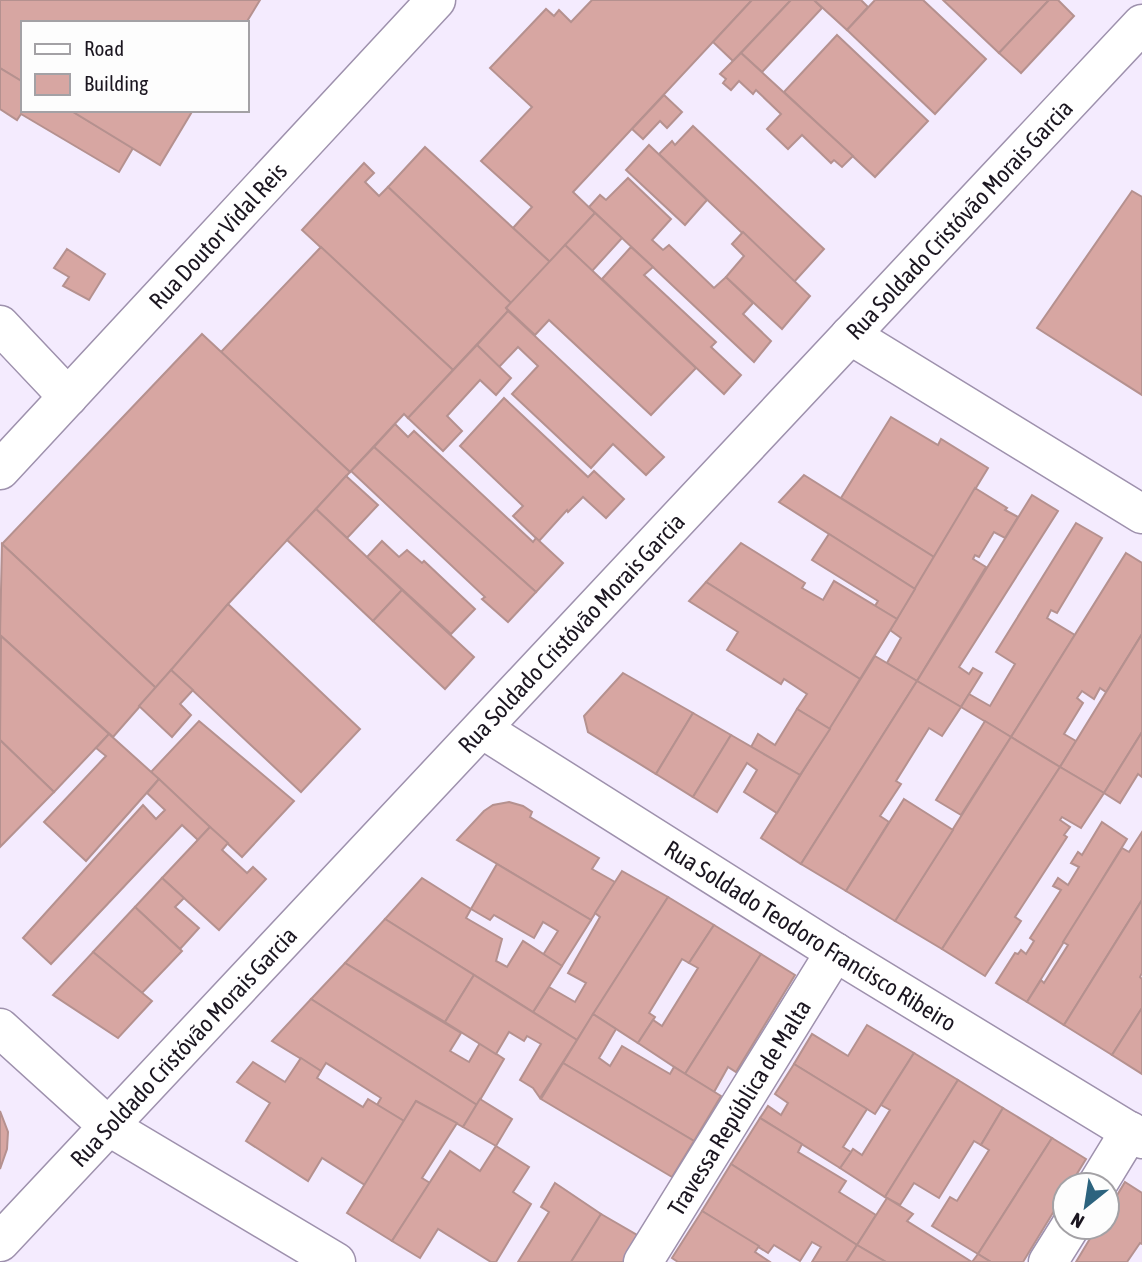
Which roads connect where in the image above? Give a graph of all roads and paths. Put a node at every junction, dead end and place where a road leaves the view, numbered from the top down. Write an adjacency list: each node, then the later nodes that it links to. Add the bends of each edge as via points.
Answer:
1 (436, 0): 5 (street, Rua Doutor Vidal Reis)
2 (1142, 24): 4 (street, Rua Soldado Cristóvão Morais Garcia)
3 (0, 325): 5 (street)
4 (850, 335): 7 (street); 8 (street, Rua Soldado Cristóvão Morais Garcia)
5 (68, 397): 6 (street, Rua Doutor Vidal Reis)
6 (0, 470)
7 (1142, 514)
8 (482, 729): 9 (street, Rua Soldado Teodoro Francisco Ribeiro); 11 (street, Rua Soldado Cristóvão Morais Garcia)
9 (835, 952): 12 (street, Rua Soldado Teodoro Francisco Ribeiro); 17 (street, Travessa República de Malta)
10 (0, 1028): 11 (street)
11 (108, 1126): 15 (street, Rua Soldado Cristóvão Morais Garcia); 16 (street)
12 (1136, 1135): 13 (street)
13 (1108, 1171)
14 (1061, 1241): 18 (street)
15 (0, 1242)
16 (336, 1262)
17 (643, 1262)
18 (1048, 1262)

